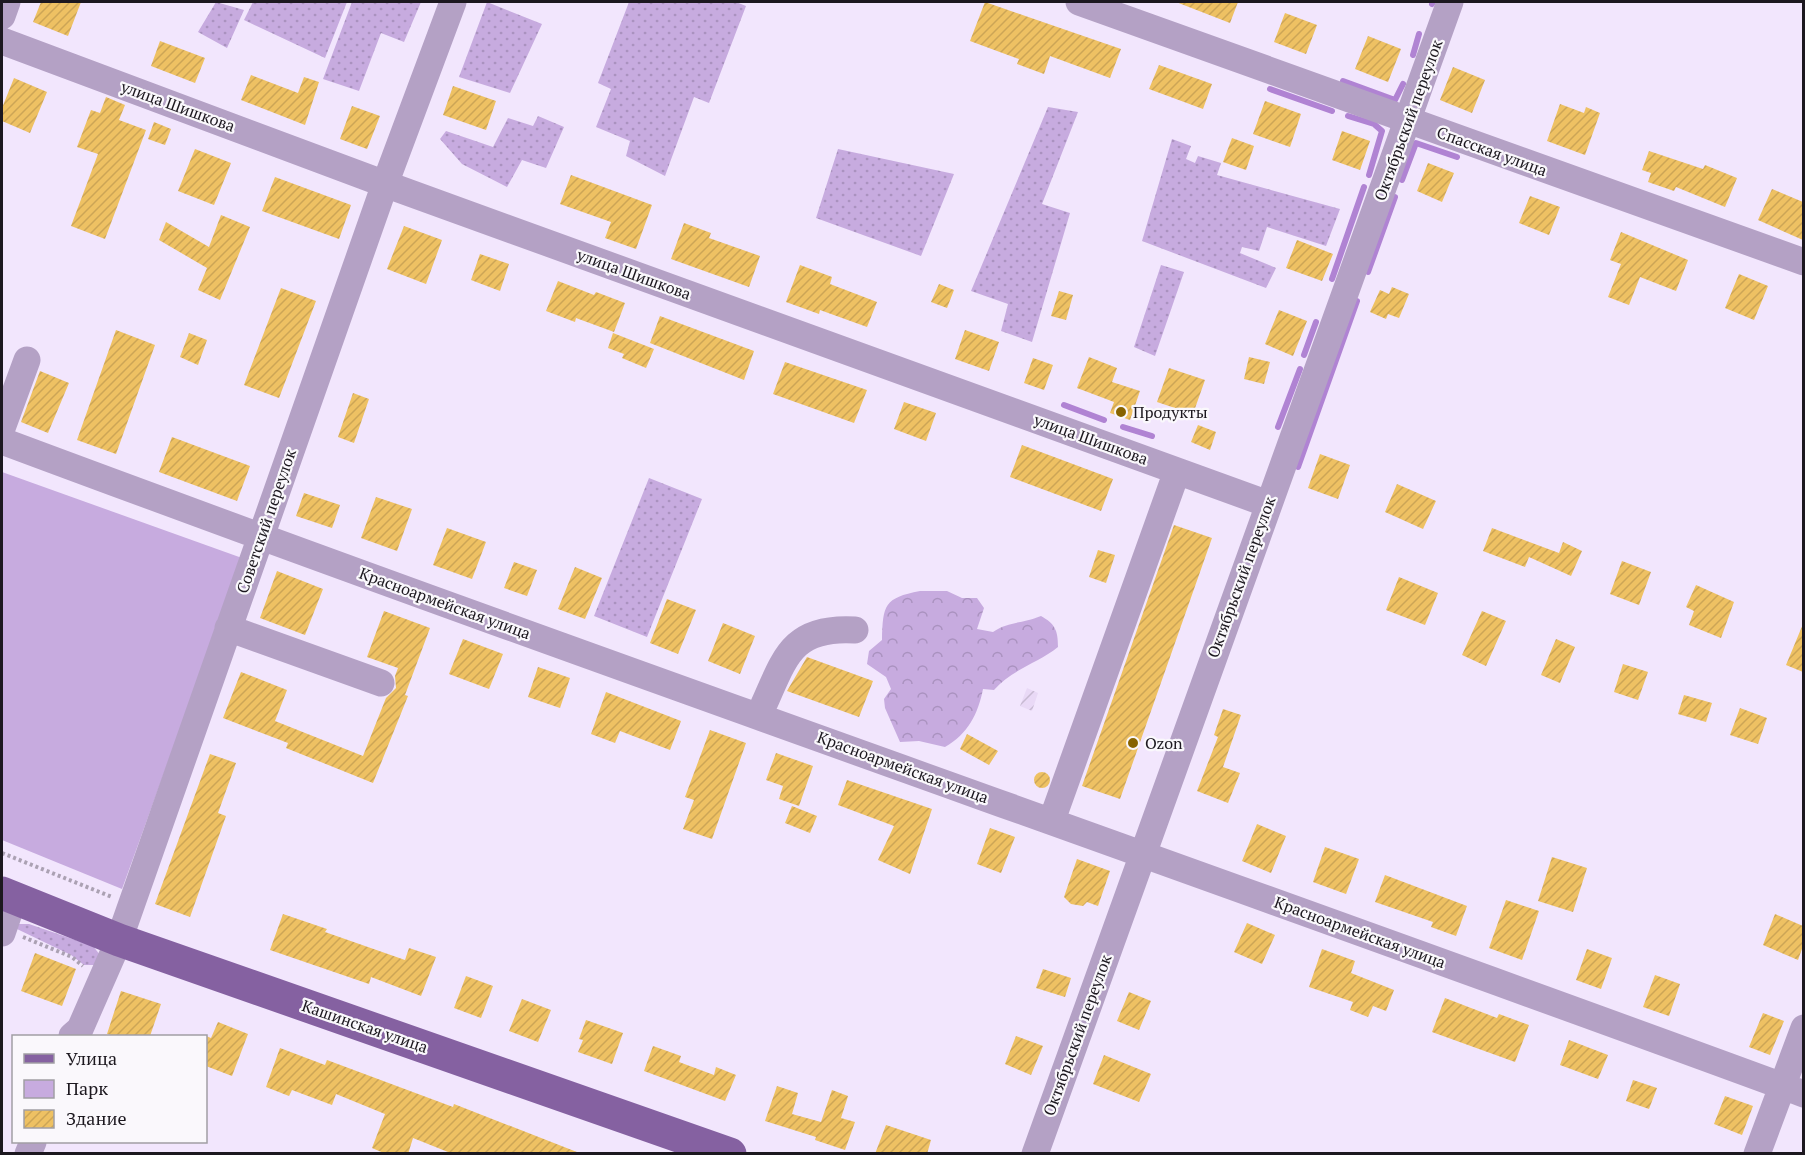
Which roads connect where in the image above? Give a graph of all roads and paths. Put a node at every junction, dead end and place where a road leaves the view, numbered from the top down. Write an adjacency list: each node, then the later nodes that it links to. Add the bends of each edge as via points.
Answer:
1 (7, 2): 5 (street)
2 (453, 2): 8 (street, Советский переулок)
3 (1078, 2): 7 (street, Спасская улица)
4 (1450, 2): 7 (street, Октябрьский переулок)
5 (2, 16)
6 (2, 41): 8 (street, улица Шишкова)
7 (1408, 121): 9 (street, Спасская улица); 14 (street, Октябрьский переулок)
8 (385, 184): 13 (street, улица Шишкова); 15 (street, Советский переулок)
9 (1803, 262)
10 (27, 360): 11 (street)
11 (2, 428)
12 (2, 441): 15 (street, Красноармейская улица)
13 (1177, 471): 14 (street, улица Шишкова); 20 (street)
14 (1268, 504): 22 (street, Октябрьский переулок)
15 (260, 538): 16 (street, Советский переулок); 19 (street, Красноармейская улица)
16 (228, 628): 18 (street); 23 (street, Советский переулок)
17 (855, 630): 19 (street, via 830,629 797,643)
18 (381, 683)
19 (759, 715): 20 (street, Красноармейская улица)
20 (1052, 820): 22 (street, Красноармейская улица)
21 (2, 853): 23 (path)
22 (1142, 853): 29 (street, Красноармейская улица); 31 (street, Октябрьский переулок)
23 (131, 905): 25 (street, Советский переулок)
24 (5, 912): 25 (main road, Кашинская улица); 26 (path, via 23,937 72,957 87,968)
25 (119, 940): 26 (street, Советский переулок); 30 (main road, Кашинская улица)
26 (105, 972): 28 (street, Советский переулок, via 80,1029)
27 (1803, 1028): 29 (street)
28 (73, 1035)
29 (1793, 1090): 32 (street)
30 (730, 1154)
31 (1035, 1154)
32 (1757, 1154)

